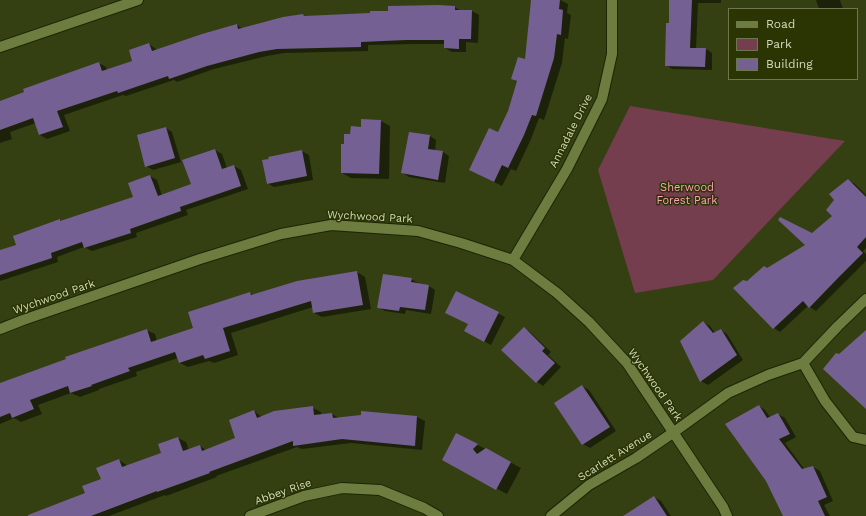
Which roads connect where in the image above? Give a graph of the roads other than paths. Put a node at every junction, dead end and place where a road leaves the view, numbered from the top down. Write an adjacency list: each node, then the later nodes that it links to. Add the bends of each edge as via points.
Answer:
1 (138, 0): 3 (street)
2 (612, 0): 4 (street, Annadale Drive, via 612,54 602,99 567,169)
3 (0, 47)
4 (513, 260): 6 (street, Wychwood Park, via 418,231 331,225 281,234 200,259); 8 (street, Wychwood Park, via 557,293 589,322 627,363)
5 (866, 299): 7 (street, Wychwood Park)
6 (0, 329)
7 (803, 363): 8 (street, Wychwood Park, via 728,393); 9 (street, via 826,401 853,437)
8 (674, 432): 12 (street, Scarlett Avenue, via 589,485); 13 (street, Wychwood Park)
9 (866, 440)
10 (250, 516): 11 (street, Abbey Rise, via 304,496 342,488 380,490)
11 (438, 516)
12 (551, 516)
13 (727, 516)

